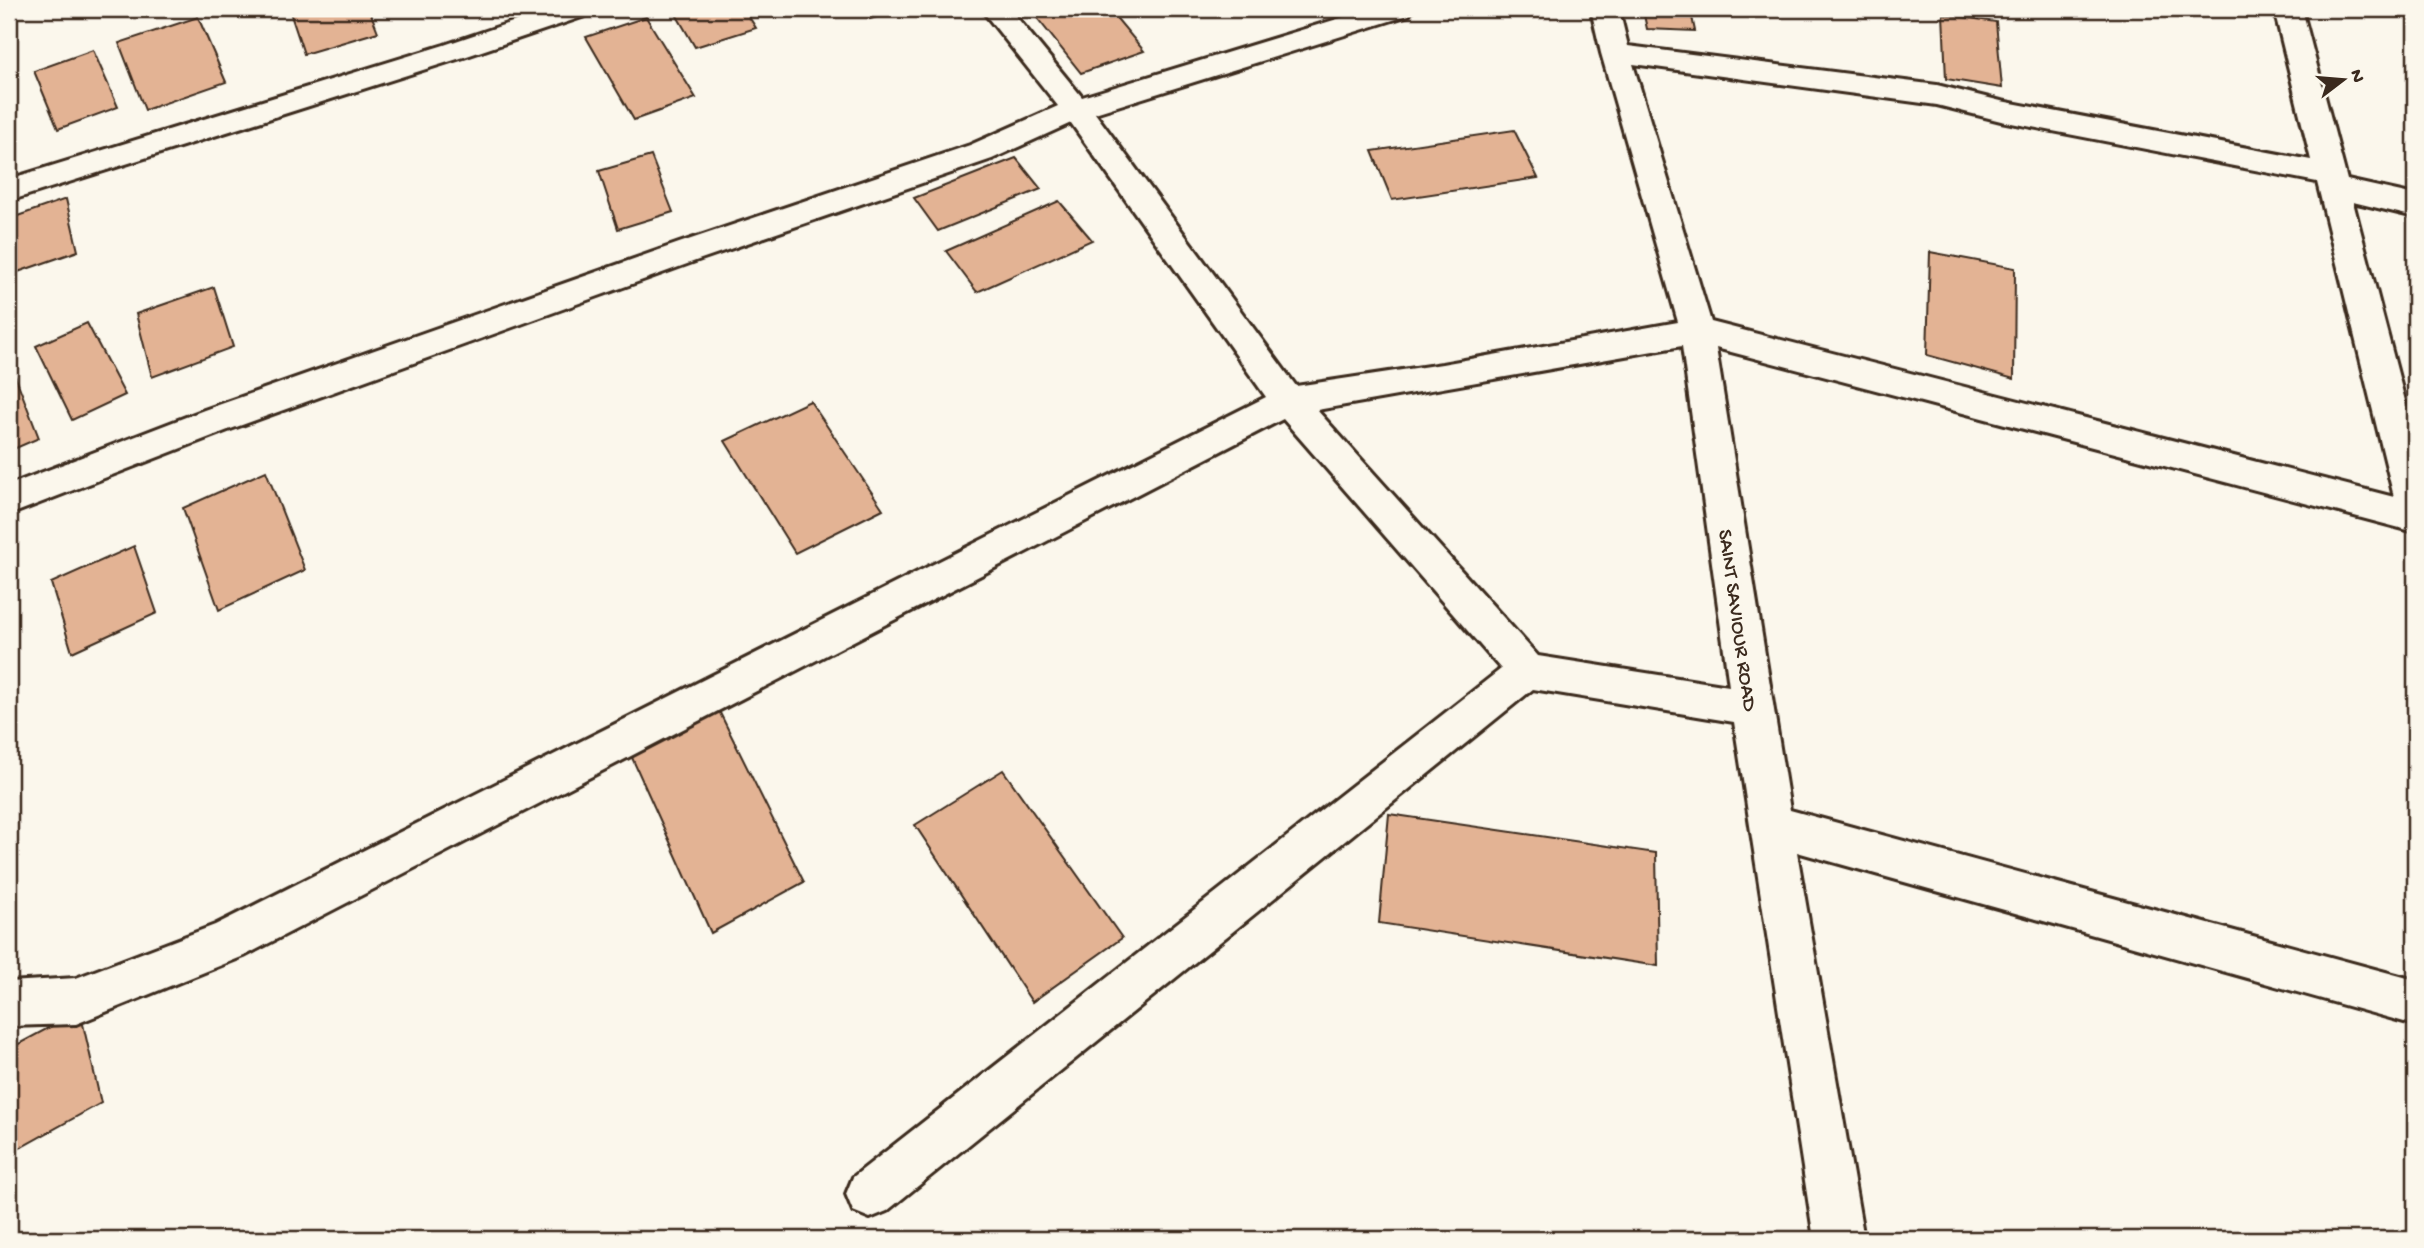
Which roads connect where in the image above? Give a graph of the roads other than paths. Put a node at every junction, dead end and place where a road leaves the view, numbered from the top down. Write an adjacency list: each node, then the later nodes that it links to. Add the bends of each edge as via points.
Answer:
1 (578, 9): 9 (street)
2 (995, 9): 7 (street)
3 (1399, 9): 7 (street)
4 (1605, 9): 6 (street, SAINT SAVIOUR ROAD)
5 (2288, 9): 8 (street)
6 (1615, 53): 8 (street, via 1937,95); 11 (street, SAINT SAVIOUR ROAD)
7 (1076, 109): 12 (street); 13 (street, via 981,152 269,401)
8 (2331, 180): 10 (street); 14 (street)
9 (9, 190)
10 (2415, 206)
11 (1697, 331): 12 (street); 15 (street); 17 (street, SAINT SAVIOUR ROAD)
12 (1288, 401): 16 (street); 20 (street, via 229,940 76,1001)
13 (9, 500)
14 (2415, 507)
15 (2415, 517)
16 (1527, 671): 17 (street); 21 (street)
17 (1752, 707): 18 (street, SAINT SAVIOUR ROAD)
18 (1771, 825): 19 (street); 22 (street, SAINT SAVIOUR ROAD)
19 (2415, 1003)
20 (9, 1004)
21 (870, 1194)
22 (1839, 1239)

